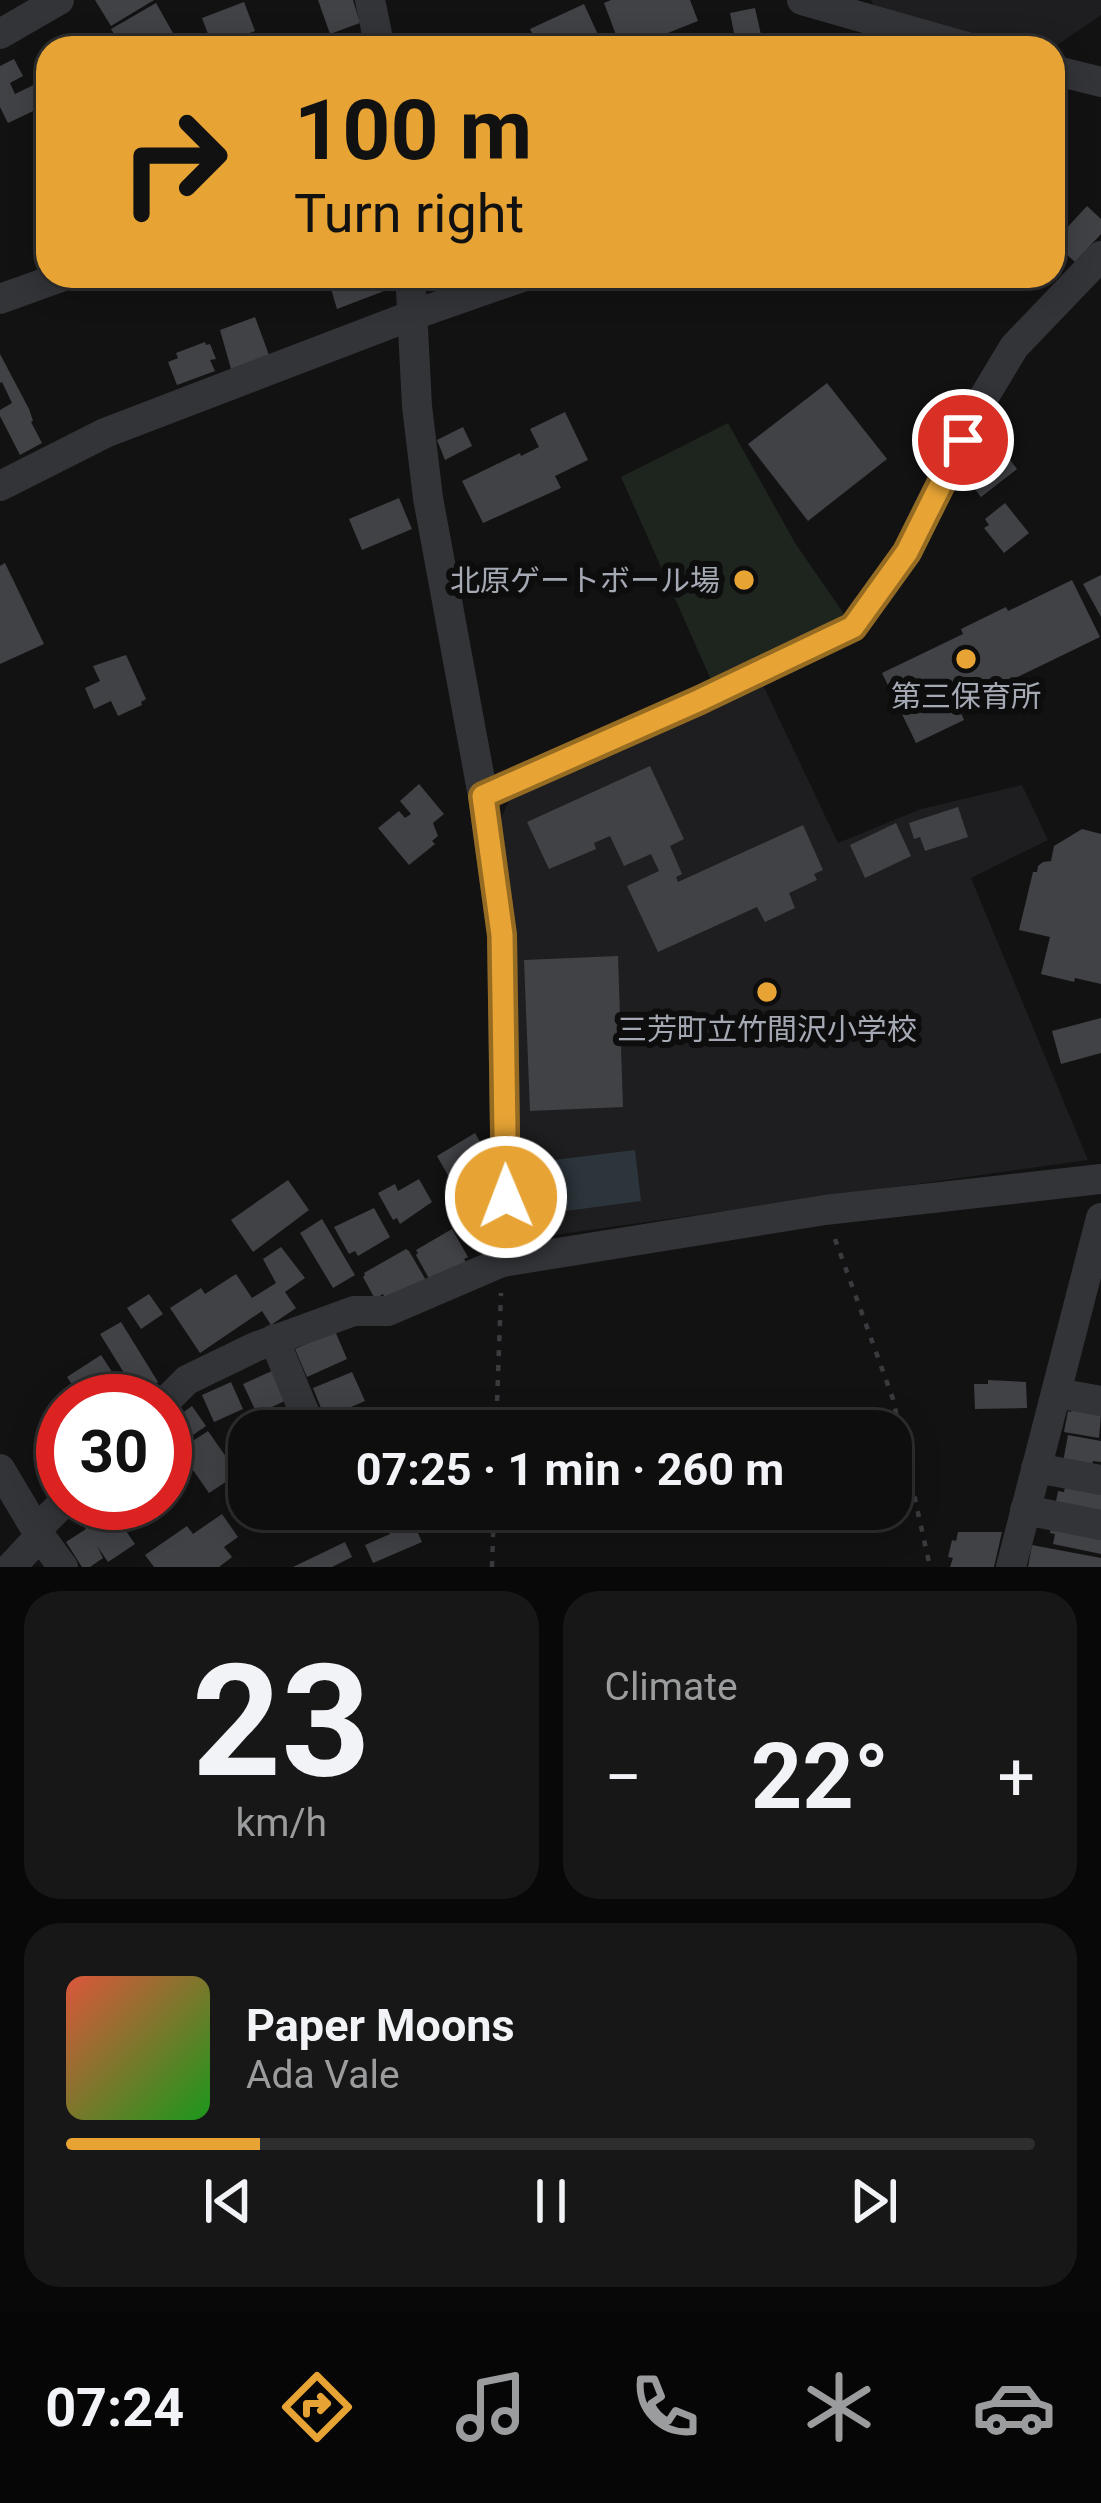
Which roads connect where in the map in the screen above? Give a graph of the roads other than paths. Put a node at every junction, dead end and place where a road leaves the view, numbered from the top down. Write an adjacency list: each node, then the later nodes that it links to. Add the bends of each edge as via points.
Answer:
1 (59, 0): 4 (street)
2 (370, 0): 5 (street)
3 (802, 0): 6 (street)
4 (0, 34)
5 (378, 36)
6 (928, 36)
7 (1065, 73): 8 (street)
8 (1101, 82)
9 (1101, 256): 16 (street, via 1014,346 907,552 853,627)
10 (36, 286): 13 (street)
11 (410, 288): 14 (street)
12 (491, 288): 14 (street)
13 (0, 299)
14 (413, 315): 15 (street, via 105,433); 16 (street, via 428,498)
15 (0, 486)
16 (483, 796): 19 (street, via 502,935)
17 (1101, 1179): 19 (street, via 825,1210)
18 (1099, 1234): 20 (street)
19 (502, 1262): 21 (street, via 388,1311 354,1311)
20 (1089, 1320): 23 (street)
21 (274, 1340): 22 (street); 25 (street)
22 (192, 1378)
23 (1057, 1393): 24 (street); 26 (street)
24 (1101, 1401)
25 (302, 1410)
26 (1036, 1468): 28 (street); 29 (street)
27 (0, 1469): 32 (street)
28 (1101, 1480)
29 (1025, 1510): 30 (street); 35 (street)
30 (1101, 1525)
31 (40, 1530): 32 (street)
32 (38, 1533): 33 (street); 34 (street)
33 (11, 1567)
34 (63, 1567)
35 (1011, 1567)

